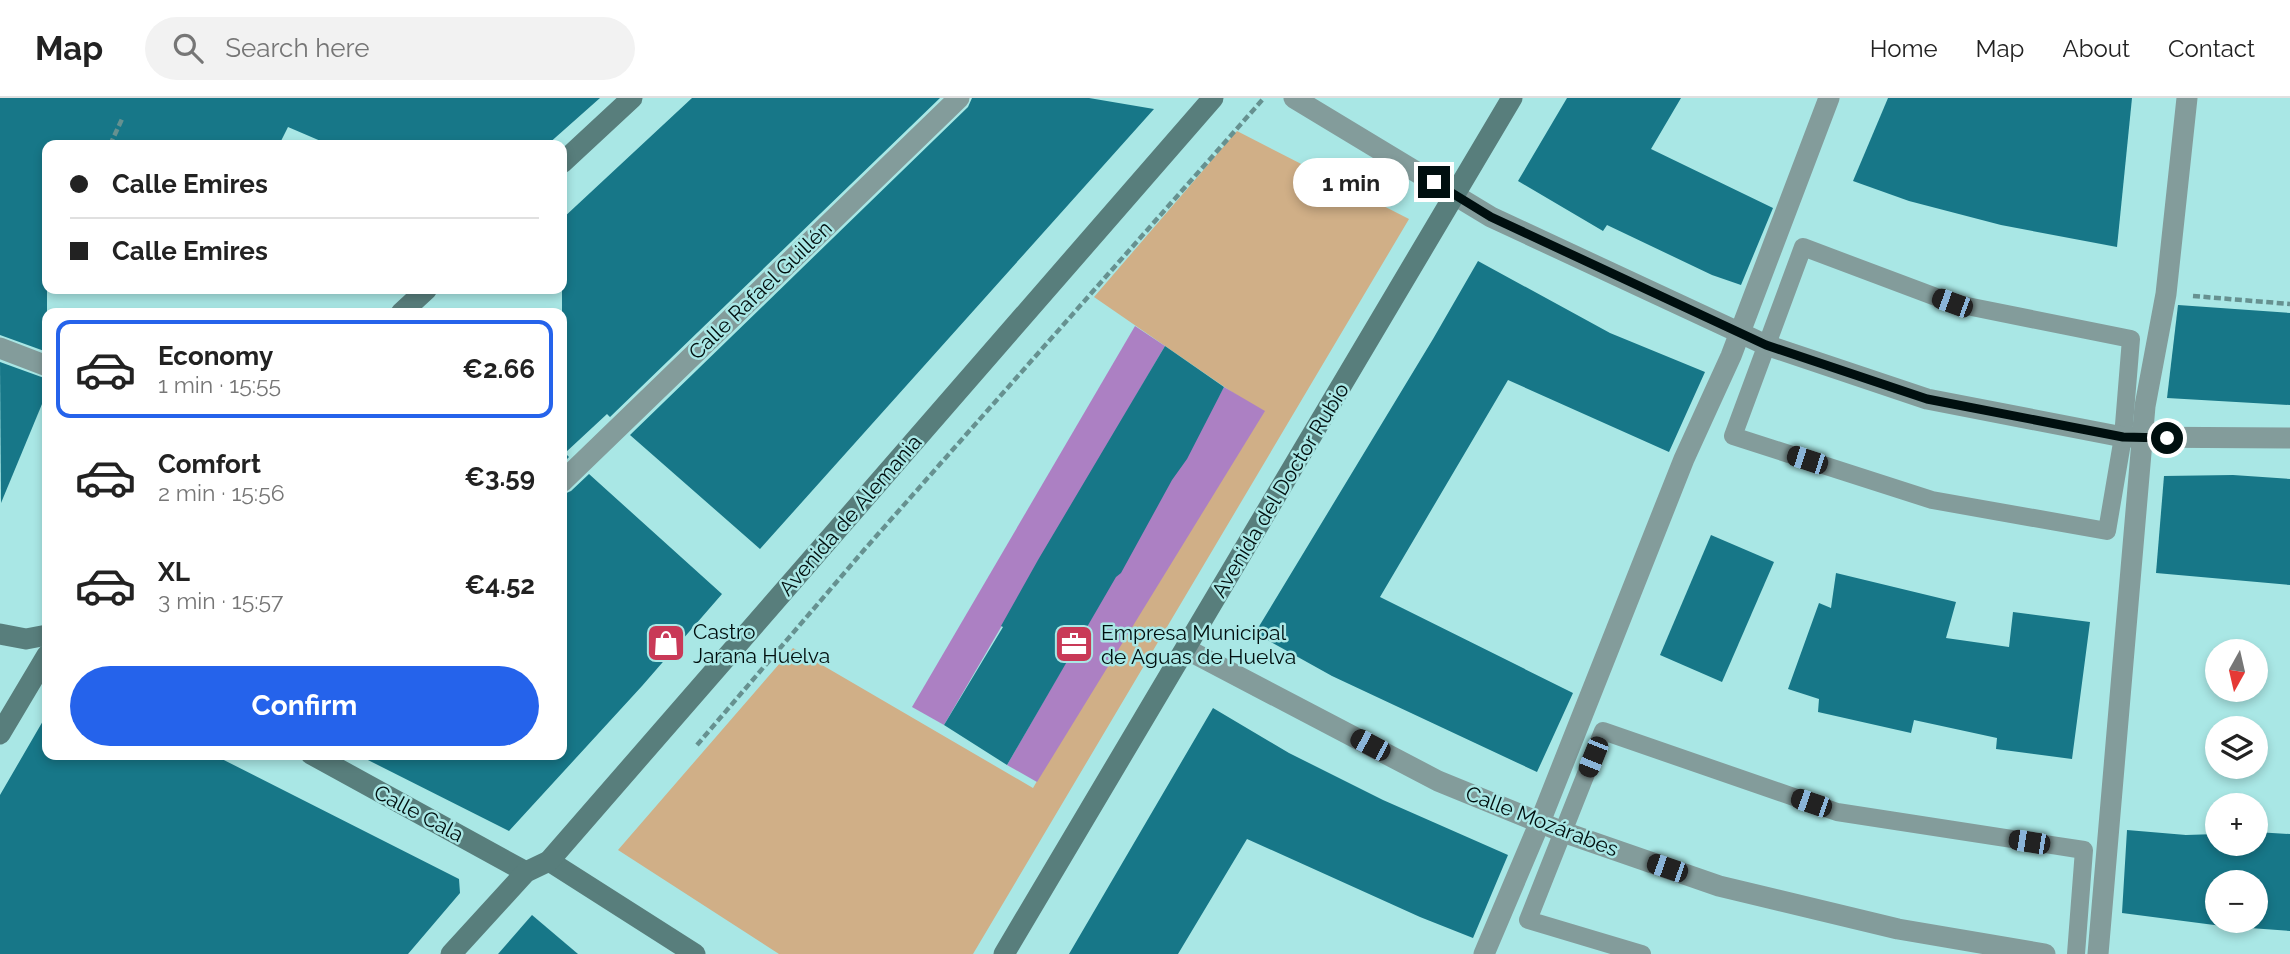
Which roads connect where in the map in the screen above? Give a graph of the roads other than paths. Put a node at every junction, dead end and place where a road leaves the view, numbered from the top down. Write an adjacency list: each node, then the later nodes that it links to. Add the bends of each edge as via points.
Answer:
1 (632, 98): 8 (main road)
2 (959, 98): 18 (street, Calle Rafael Guillén)
3 (1213, 98): 27 (main road, Avenida de Alemania)
4 (1294, 98): 9 (street)
5 (1512, 98): 9 (main road, Avenida del Doctor Rubio)
6 (1829, 98): 12 (street)
7 (2187, 98): 16 (street, via 2166,294 2145,406)
8 (567, 158)
9 (1455, 195): 12 (street, via 1491,217); 21 (main road, Avenida del Doctor Rubio)
10 (422, 294): 11 (main road)
11 (406, 308)
12 (1740, 333): 13 (street); 25 (street, via 1684,459)
13 (1766, 345): 16 (street, via 1927,399); 16 (lane, via 1803,247 1952,303 2130,339); 16 (lane, via 1733,436 1931,500 2108,531)
14 (9, 346): 15 (street)
15 (42, 363)
16 (2133, 437): 17 (street); 36 (street)
17 (2290, 438)
18 (567, 477)
19 (0, 634): 20 (main road, via 26,639)
20 (42, 636)
21 (1186, 649): 25 (street, Calle Mozárabes, via 1438,781); 31 (main road, Avenida del Doctor Rubio)
22 (42, 663): 23 (main road)
23 (0, 734)
24 (322, 760): 28 (main road, Calle Cala)
25 (1540, 822): 26 (street, Calle Mozárabes); 32 (street)
26 (1563, 832): 33 (lane, via 1528,920); 34 (street, Calle Mozárabes, via 1719,886 1898,929); 35 (lane, via 1603,732 1837,812 2084,850)
27 (549, 861): 28 (main road, Avenida de Alemania); 29 (main road)
28 (526, 872): 30 (main road, Avenida de Alemania)
29 (691, 953)
30 (451, 954)
31 (1004, 954)
32 (1484, 954)
33 (1642, 954)
34 (2045, 954)
35 (2076, 954)
36 (2098, 954)

